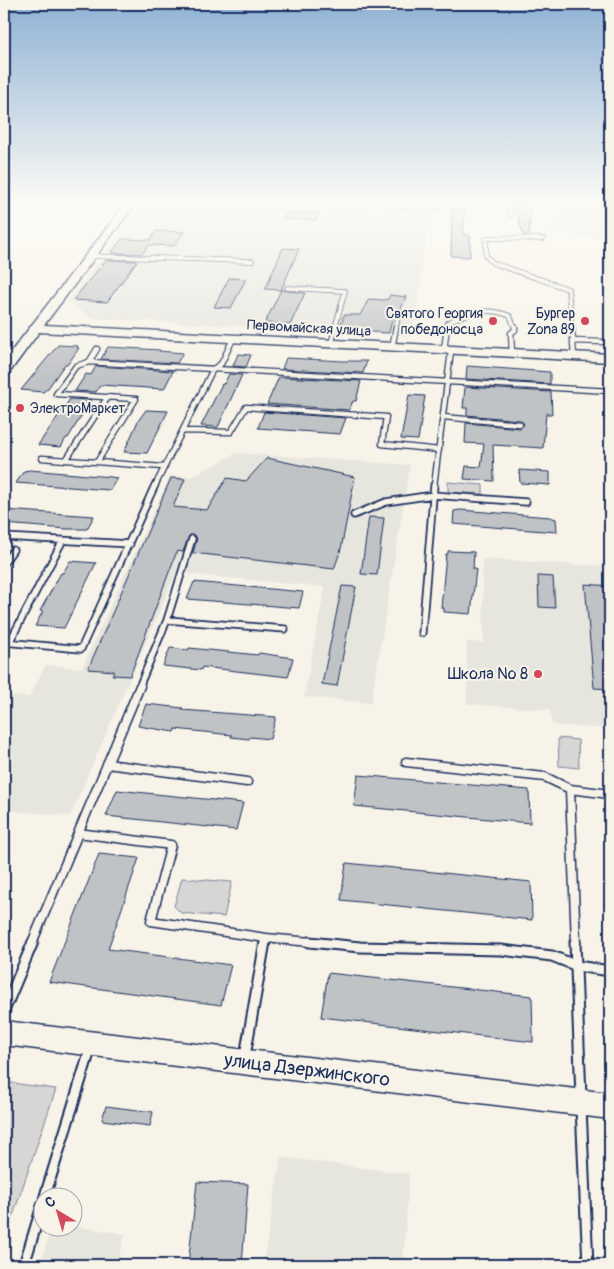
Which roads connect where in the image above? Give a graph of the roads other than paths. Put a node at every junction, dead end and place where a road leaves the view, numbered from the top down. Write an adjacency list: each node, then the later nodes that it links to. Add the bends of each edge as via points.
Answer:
1 (84, 262): 5 (street)
2 (492, 262): 7 (lane, via 568,289)
3 (287, 288): 9 (lane, via 345,291)
4 (398, 316): 10 (lane)
5 (36, 328): 6 (street, Первомайская улица); 13 (street)
6 (233, 339): 9 (street, Первомайская улица); 18 (lane, via 221,364)
7 (573, 341): 8 (lane); 15 (lane)
8 (602, 342)
9 (331, 344): 10 (street, Первомайская улица)
10 (392, 348): 12 (street, Первомайская улица)
11 (97, 349): 17 (lane)
12 (447, 351): 14 (street, Первомайская улица); 14 (lane, via 447,323 469,312 485,311 510,316 515,330 511,333); 20 (lane)
13 (10, 354): 19 (street)
14 (512, 354): 15 (street, Первомайская улица)
15 (574, 357): 16 (street, Первомайская улица)
16 (610, 358)
17 (89, 362): 18 (lane); 22 (lane, via 76,366 56,394)
18 (213, 369): 20 (lane); 25 (lane)
19 (4, 370)
20 (447, 380): 21 (lane); 23 (lane)
21 (610, 391)
22 (107, 398): 28 (lane); 29 (lane, via 136,399)
23 (443, 417): 24 (lane); 26 (lane)
24 (520, 424)
25 (183, 431): 26 (lane, via 231,432 246,407 386,417 382,444); 30 (lane)
26 (439, 450): 31 (lane)
27 (42, 458): 28 (lane)
28 (66, 460): 29 (lane)
29 (97, 462): 30 (lane)
30 (163, 468): 37 (lane)
31 (433, 494): 32 (lane); 33 (lane, via 386,502); 42 (lane)
32 (526, 502)
33 (354, 515)
34 (4, 537): 36 (lane)
35 (192, 539): 40 (lane)
36 (63, 540): 37 (lane); 43 (lane)
37 (130, 544): 43 (lane, via 81,649)
38 (13, 550): 39 (lane)
39 (4, 563)
40 (167, 620): 41 (lane); 45 (lane)
41 (285, 629)
42 (422, 634)
43 (6, 643)
44 (406, 762): 47 (lane, via 545,778)
45 (107, 764): 46 (lane); 49 (lane)
46 (247, 782)
47 (570, 790): 48 (lane); 51 (lane)
48 (610, 794)
49 (78, 833): 50 (lane, via 171,845 151,921); 53 (lane)
50 (266, 938): 51 (lane, via 360,947 501,950 552,956); 56 (lane)
51 (577, 966): 52 (lane); 57 (lane)
52 (610, 971)
53 (4, 1011)
54 (4, 1033): 55 (street, улица Дзержинского)
55 (92, 1044): 56 (street, улица Дзержинского); 59 (lane)
56 (244, 1062): 57 (street, улица Дзержинского)
57 (581, 1102): 58 (street, улица Дзержинского); 62 (lane)
58 (610, 1106)
59 (49, 1186)
60 (33, 1236): 61 (lane)
61 (24, 1265)
62 (588, 1265)

